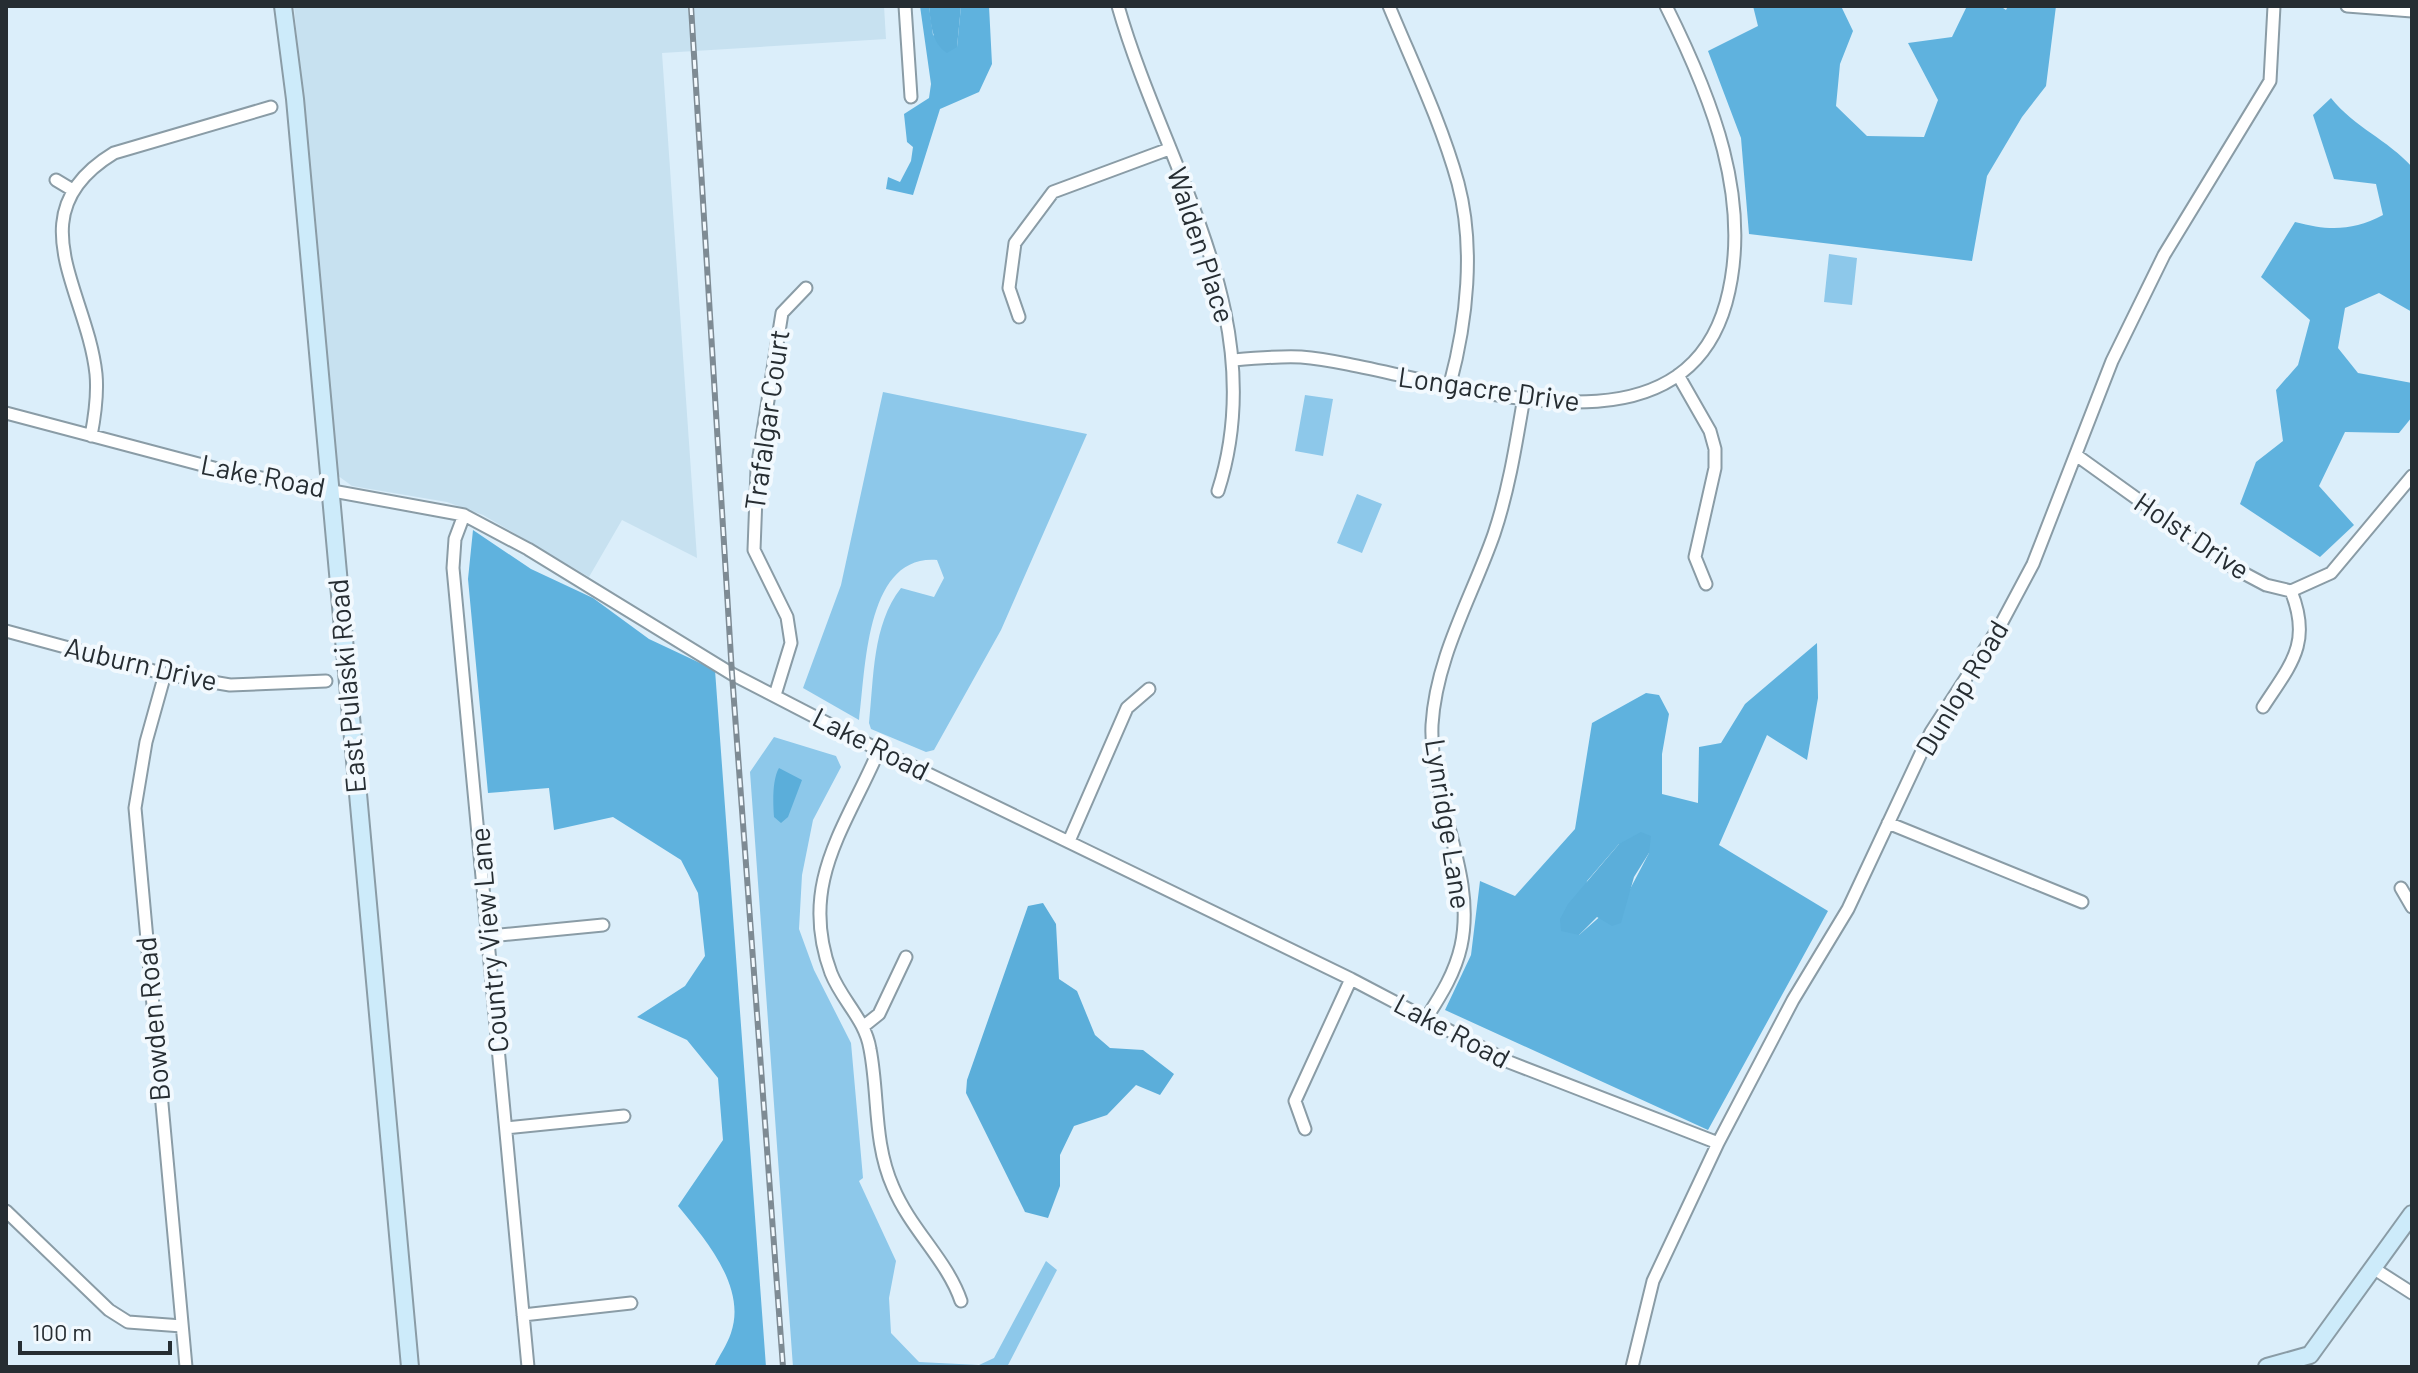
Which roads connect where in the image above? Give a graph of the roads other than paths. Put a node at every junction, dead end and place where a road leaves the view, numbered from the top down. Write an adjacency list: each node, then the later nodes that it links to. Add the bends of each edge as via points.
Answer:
1 (283, 6): 24 (main road, East Pulaski Road)
2 (905, 6): 9 (street)
3 (1118, 6): 11 (street, Walden Place)
4 (1389, 6): 18 (street, via 1459,186 1466,266 1461,344)
5 (1666, 6): 17 (street, Longacre Drive, via 1724,151 1736,241 1723,312)
6 (2274, 6): 22 (street, Dunlop Road, via 2270,81 2164,255 2112,361)
7 (2347, 6): 8 (street)
8 (2412, 11)
9 (911, 97)
10 (271, 107): 13 (street, via 114,153 93,165)
11 (1169, 149): 15 (street, via 1053,192 1015,243 1009,288); 16 (street, Walden Place, via 1223,300)
12 (56, 180): 13 (street)
13 (71, 189): 21 (street, via 63,211 62,248 96,372)
14 (806, 288): 33 (street, Trafalgar Court, via 782,313 757,469 754,550 787,617 791,643)
15 (1019, 317)
16 (1234, 360): 18 (street, Longacre Drive, via 1301,357); 25 (street, Walden Place, via 1234,423)
17 (1678, 375): 19 (street, Longacre Drive, via 1621,401 1595,404); 27 (street, via 1715,449 1695,557)
18 (1450, 384): 19 (street, Longacre Drive)
19 (1524, 397): 45 (street, Lynridge Lane, via 1508,489 1445,656 1435,697 1435,769 1464,907 1451,979)
20 (6, 413): 21 (street, Lake Road)
21 (91, 436): 24 (street, Lake Road, via 229,472)
22 (2076, 455): 28 (street, Holst Drive, via 2241,572); 36 (street, Dunlop Road, via 2033,564 1931,732)
23 (2412, 476): 28 (street, via 2331,573)
24 (329, 489): 26 (street, Lake Road); 61 (main road, East Pulaski Road)
25 (1218, 491)
26 (464, 515): 33 (street, Lake Road); 42 (street, Country View Lane, via 453,568)
27 (1706, 584)
28 (2291, 591): 34 (street, via 2300,619 2300,644)
29 (6, 631): 30 (street, Auburn Drive)
30 (165, 674): 31 (street, Auburn Drive, via 230,685); 58 (street, Bowden Road, via 135,808)
31 (326, 681)
32 (1149, 689): 37 (street, via 1127,708)
33 (775, 695): 35 (street, Lake Road)
34 (2263, 707)
35 (879, 750): 37 (street, Lake Road); 46 (street, via 836,839 818,896 818,928 832,976)
36 (1888, 823): 39 (street); 50 (street, Dunlop Road, via 1848,909)
37 (1069, 841): 44 (street, Lake Road)
38 (2401, 888): 40 (street)
39 (2082, 902)
40 (2412, 907)
41 (603, 925): 42 (street)
42 (490, 936): 48 (street, Country View Lane)
43 (906, 957): 46 (street, via 879,1014)
44 (1351, 979): 45 (street, Lake Road); 49 (street, via 1295,1101)
45 (1427, 1017): 50 (street, Lake Road, via 1509,1062)
46 (864, 1026): 55 (street, via 885,1165 911,1225 953,1277)
47 (624, 1116): 48 (street)
48 (506, 1128): 57 (street, Country View Lane)
49 (1305, 1129)
50 (1718, 1143): 63 (street, Dunlop Road, via 1653,1281)
51 (6, 1211): 58 (street, via 109,1310 128,1322)
52 (2412, 1214): 53 (main road)
53 (2373, 1268): 54 (street); 59 (main road)
54 (2412, 1293)
55 (961, 1301)
56 (631, 1303): 57 (street)
57 (523, 1315): 62 (street, Country View Lane)
58 (182, 1326): 60 (street, Bowden Road)
59 (2307, 1361): 64 (main road)
60 (186, 1367)
61 (410, 1367)
62 (528, 1367)
63 (1632, 1367)
64 (2267, 1367)

